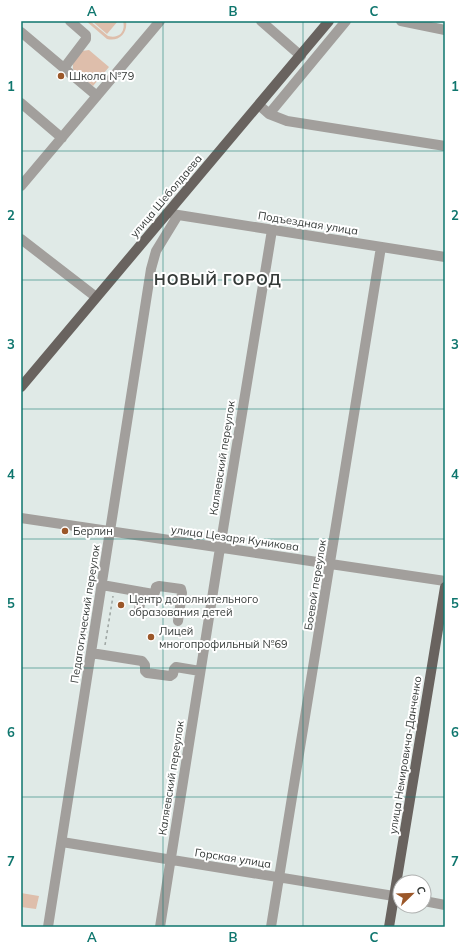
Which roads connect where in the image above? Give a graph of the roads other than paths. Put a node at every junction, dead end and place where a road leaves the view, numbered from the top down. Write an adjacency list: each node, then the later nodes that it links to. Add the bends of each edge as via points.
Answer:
1 (70, 21): 10 (street, via 86,35 86,39)
2 (160, 21): 11 (street)
3 (261, 21): 9 (street)
4 (329, 21): 9 (main road, улица Шеболдаева)
5 (346, 21): 14 (street)
6 (401, 21): 7 (street)
7 (445, 30)
8 (21, 32): 10 (street)
9 (301, 56): 13 (main road, улица Шеболдаева)
10 (64, 68): 11 (street)
11 (97, 96): 15 (street)
12 (21, 103): 15 (street)
13 (258, 105): 14 (street); 18 (main road, улица Шеболдаева)
14 (269, 114): 16 (street, via 287,121)
15 (62, 138): 17 (street)
16 (445, 146)
17 (21, 186)
18 (167, 214): 19 (street, Подъездная улица); 24 (main road, улица Шеболдаева)
19 (178, 215): 20 (street, Подъездная улица); 27 (street, Педагогический переулок, via 156,251 151,269)
20 (272, 230): 22 (street, Подъездная улица); 28 (street, Каляевский переулок)
21 (21, 240): 24 (street)
22 (381, 247): 23 (street, Подъездная улица); 29 (street, Боевой переулок)
23 (445, 257)
24 (96, 297): 25 (main road, улица Шеболдаева)
25 (21, 387)
26 (21, 518): 27 (street, улица Цезаря Куникова)
27 (110, 532): 28 (street, улица Цезаря Куникова); 31 (street, Педагогический переулок)
28 (220, 548): 29 (street, улица Цезаря Куникова); 37 (street, Каляевский переулок)
29 (330, 564): 30 (street, улица Цезаря Куникова); 41 (street, Боевой переулок)
30 (445, 581)
31 (102, 585): 33 (street); 36 (street, Педагогический переулок)
32 (445, 587): 40 (main road, улица Немировича-Данченко)
33 (142, 592): 34 (street); 35 (street, via 153,594 159,586 181,589)
34 (139, 610)
35 (178, 621)
36 (91, 653): 37 (street, via 142,661 147,673 170,676 176,667); 38 (street, Педагогический переулок)
37 (200, 671): 39 (street, Каляевский переулок)
38 (62, 842): 39 (street, Горская улица); 46 (street, Педагогический переулок)
39 (170, 860): 41 (street, Горская улица); 47 (street, Каляевский переулок)
40 (401, 874)
41 (279, 877): 42 (street, Горская улица); 48 (street, Боевой переулок)
42 (392, 896)
43 (432, 903): 44 (street)
44 (445, 905)
45 (392, 914): 49 (main road, улица Немировича-Данченко)
46 (48, 927)
47 (160, 927)
48 (271, 927)
49 (389, 927)

